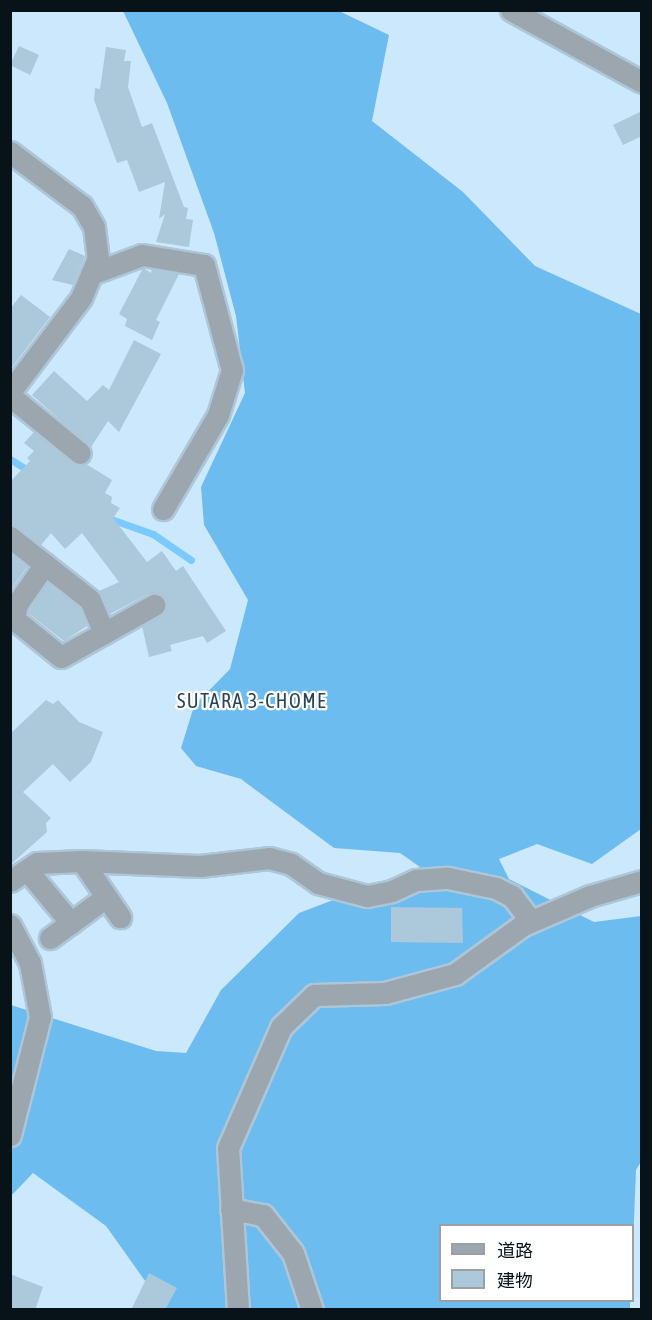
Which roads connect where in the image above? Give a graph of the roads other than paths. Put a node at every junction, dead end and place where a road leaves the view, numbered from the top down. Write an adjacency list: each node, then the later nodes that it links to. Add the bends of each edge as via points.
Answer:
1 (511, 10): 2 (street)
2 (642, 82)
3 (10, 152): 4 (street, via 82,206 94,226 97,248 98,258)
4 (91, 274): 5 (street, via 81,298); 7 (street, via 142,255 204,265 232,370 218,415)
5 (10, 394): 6 (street)
6 (80, 453)
7 (163, 509)
8 (10, 537): 9 (street)
9 (45, 564): 11 (street, via 90,600); 11 (street, via 17,604 14,619 61,657)
10 (154, 605): 11 (street)
11 (104, 633)
12 (82, 861): 13 (street, via 37,863); 15 (street); 17 (street, via 200,866 269,858 291,864 318,883 367,896 416,880 448,878 496,888 512,896)
13 (19, 875): 18 (street)
14 (642, 881): 17 (street, via 590,896)
15 (106, 897): 16 (street); 18 (street)
16 (120, 917)
17 (531, 921): 22 (street, via 455,975 385,993 314,995 281,1027 228,1148)
18 (71, 923): 20 (street)
19 (10, 925): 21 (street, via 30,963 40,1017)
20 (50, 938)
21 (10, 1135)
22 (231, 1209): 23 (street); 24 (street, via 263,1215 293,1252)
23 (238, 1310)
24 (312, 1310)

